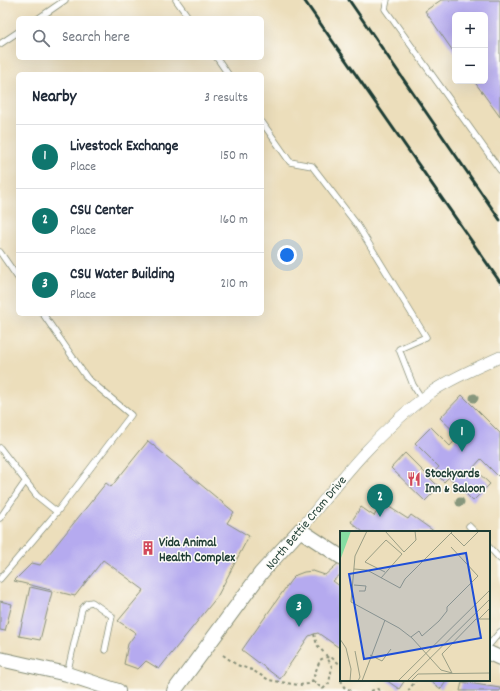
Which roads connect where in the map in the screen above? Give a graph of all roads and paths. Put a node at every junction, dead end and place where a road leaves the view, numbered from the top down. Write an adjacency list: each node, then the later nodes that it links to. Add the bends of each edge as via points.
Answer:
1 (66, 0): 4 (lane)
2 (176, 0): 5 (lane)
3 (387, 0): 11 (lane, via 385,9)
4 (42, 16)
5 (188, 16)
6 (16, 33): 7 (lane)
7 (0, 44)
8 (218, 60): 9 (lane)
9 (227, 72)
10 (264, 125): 16 (lane, via 290,162 312,166 358,226 426,337 399,349 413,385)
11 (500, 170)
12 (0, 252): 13 (lane)
13 (16, 275)
14 (44, 316): 19 (lane, via 87,378 131,415)
15 (500, 357): 16 (street, North Bettie Cram Drive, via 430,392)
16 (422, 399): 22 (street, North Bettie Cram Drive, via 358,459)
17 (0, 448): 18 (lane)
18 (25, 482): 19 (lane, via 37,496); 20 (lane)
19 (57, 512): 27 (lane)
20 (0, 518)
21 (470, 526): 23 (lane)
22 (300, 530): 25 (street); 44 (street, North Bettie Cram Drive, via 261,573)
23 (474, 531)
24 (490, 548): 26 (lane)
25 (340, 556)
26 (500, 559)
27 (0, 579)
28 (500, 632): 30 (lane)
29 (314, 634): 34 (path, via 317,645)
30 (490, 644)
31 (105, 650): 38 (lane, via 112,616 92,602 87,603 82,608)
32 (490, 653): 35 (street)
33 (224, 655): 39 (path, via 269,680 300,685 308,684)
34 (328, 658): 37 (path); 39 (path, via 320,660); 42 (path, via 332,667 331,674 329,683)
35 (500, 658)
36 (0, 659): 38 (street)
37 (340, 664)
38 (67, 674): 43 (street)
39 (312, 680): 42 (path)
40 (341, 681): 46 (path, via 344,687)
41 (415, 681): 49 (path)
42 (323, 689): 45 (path)
43 (118, 691)
44 (174, 691)
45 (325, 691)
46 (352, 691)
47 (371, 691): 48 (path)
48 (382, 691)
49 (408, 691)

